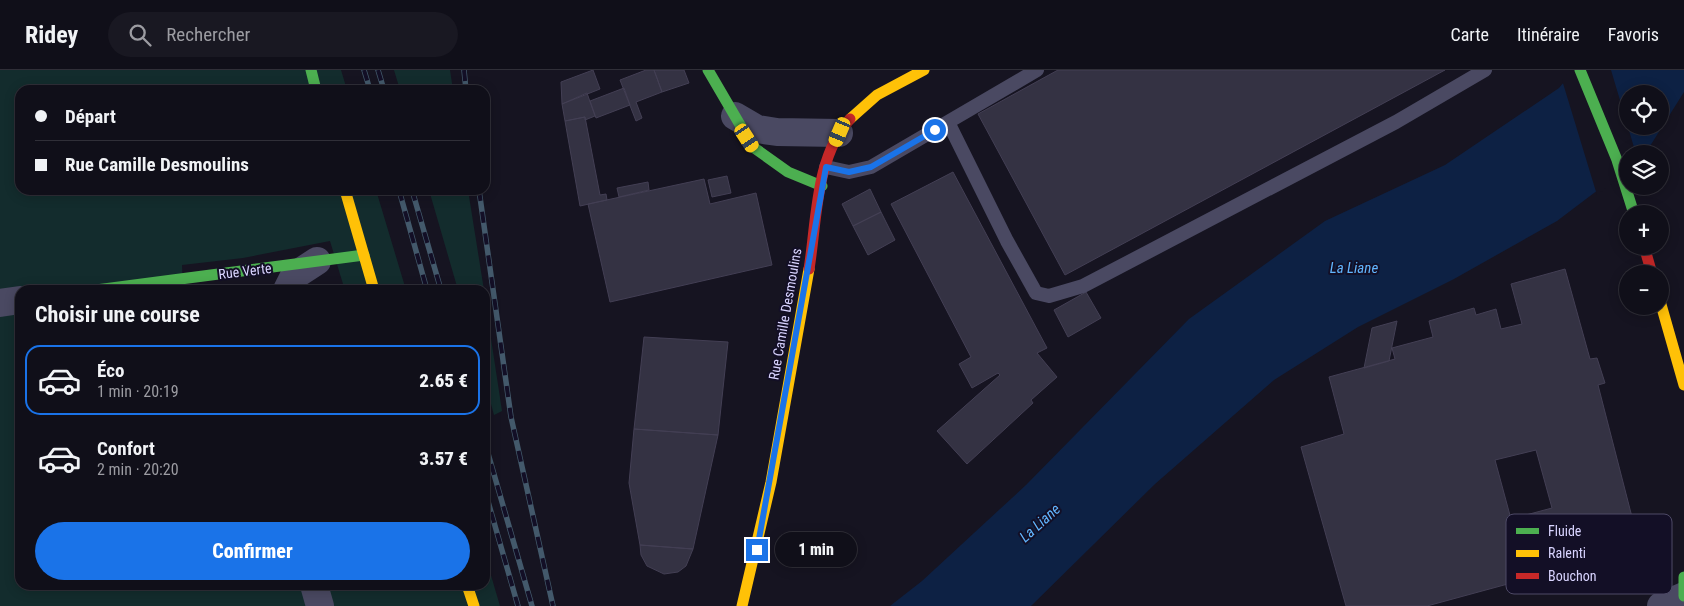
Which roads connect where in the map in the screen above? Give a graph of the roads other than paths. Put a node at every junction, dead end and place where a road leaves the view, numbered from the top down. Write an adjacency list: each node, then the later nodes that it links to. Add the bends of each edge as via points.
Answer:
1 (311, 70): 8 (street)
2 (708, 70): 9 (street)
3 (924, 70): 11 (street, Rue Camille Desmoulins, via 871,99 856,111)
4 (1037, 70): 10 (lane)
5 (1580, 70): 12 (street)
6 (1482, 71): 10 (lane, via 1396,122 1091,282 1049,296 1036,293)
7 (1597, 79): 12 (street)
8 (315, 85)
9 (735, 116): 11 (street, via 756,130); 14 (street, via 758,153 788,172)
10 (948, 122): 13 (lane, via 871,167 849,172)
11 (840, 132): 13 (street, Rue Camille Desmoulins)
12 (1617, 160): 16 (street)
13 (826, 167): 14 (street, Rue Camille Desmoulins)
14 (822, 186): 32 (street, Rue Camille Desmoulins, via 768,494)
15 (346, 195): 17 (street)
16 (1631, 205)
17 (364, 255): 18 (street, Rue Verte); 21 (street)
18 (316, 261): 19 (street, Rue Verte); 20 (street, via 300,271)
19 (134, 285)
20 (289, 285)
21 (373, 285)
22 (15, 301): 23 (street)
23 (0, 303)
24 (1664, 315): 25 (street)
25 (1684, 385)
26 (1684, 577): 29 (street)
27 (315, 590): 30 (street)
28 (469, 590): 31 (street)
29 (1684, 596): 33 (street)
30 (320, 606)
31 (474, 606)
32 (742, 606)
33 (1661, 606)

